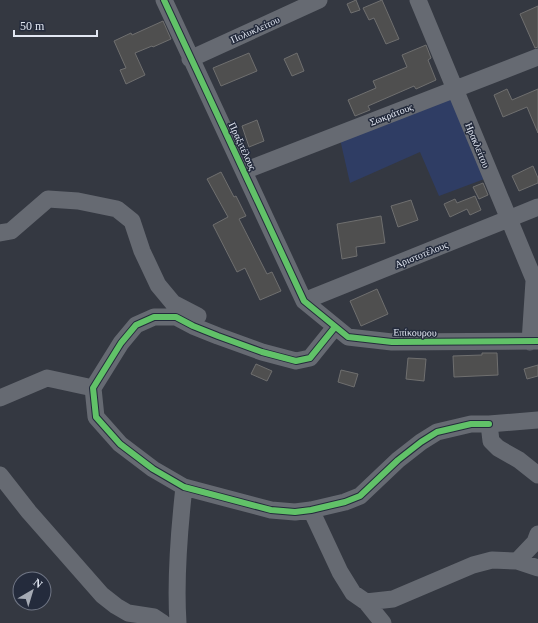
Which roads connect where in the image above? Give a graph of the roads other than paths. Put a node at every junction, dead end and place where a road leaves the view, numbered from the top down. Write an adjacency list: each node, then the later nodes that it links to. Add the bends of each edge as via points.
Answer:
1 (164, 0): 5 (street, Πραξιτέλους)
2 (320, 0): 5 (street, Πολυκλείτου)
3 (418, 0): 6 (street, Ηρακλείτου)
4 (538, 57): 6 (street, Σωκράτους)
5 (190, 59): 7 (street, Πραξιτέλους)
6 (454, 89): 7 (street, Σωκράτους); 9 (street, Ηρακλείτου)
7 (244, 171): 12 (street, Πραξιτέλους)
8 (538, 207): 9 (street, Αριστοτέλους)
9 (509, 220): 11 (street, Ηρακλείτου); 12 (street, Αριστοτέλους)
10 (0, 234): 14 (street, via 11,231 48,199 78,201 117,209 132,221 142,251 158,285 173,303 197,315)
11 (536, 285): 15 (street)
12 (304, 301): 13 (street, Επίκουρου)
13 (335, 327): 14 (street, via 310,358 296,361); 15 (street, Επίκουρου, via 348,337 392,342)
14 (218, 336): 16 (street, via 176,317 154,317 136,325)
15 (534, 341)
16 (93, 388): 17 (street, via 47,378); 22 (street, via 96,417 120,444)
17 (0, 398)
18 (538, 420): 19 (street)
19 (489, 424): 21 (street, via 491,441); 23 (street, via 471,424 437,432 398,460 360,496)
20 (0, 475): 28 (street, via 102,595 128,613 154,617)
21 (538, 475)
22 (184, 487): 23 (street, via 271,510); 29 (street, via 177,569)
23 (311, 510): 27 (street, via 340,572 353,593)
24 (538, 534): 25 (street, via 535,542)
25 (517, 561): 26 (street); 27 (street, via 492,560 473,565 393,599)
26 (538, 568)
27 (366, 602): 30 (street)
28 (163, 623)
29 (178, 623)
30 (383, 623)

